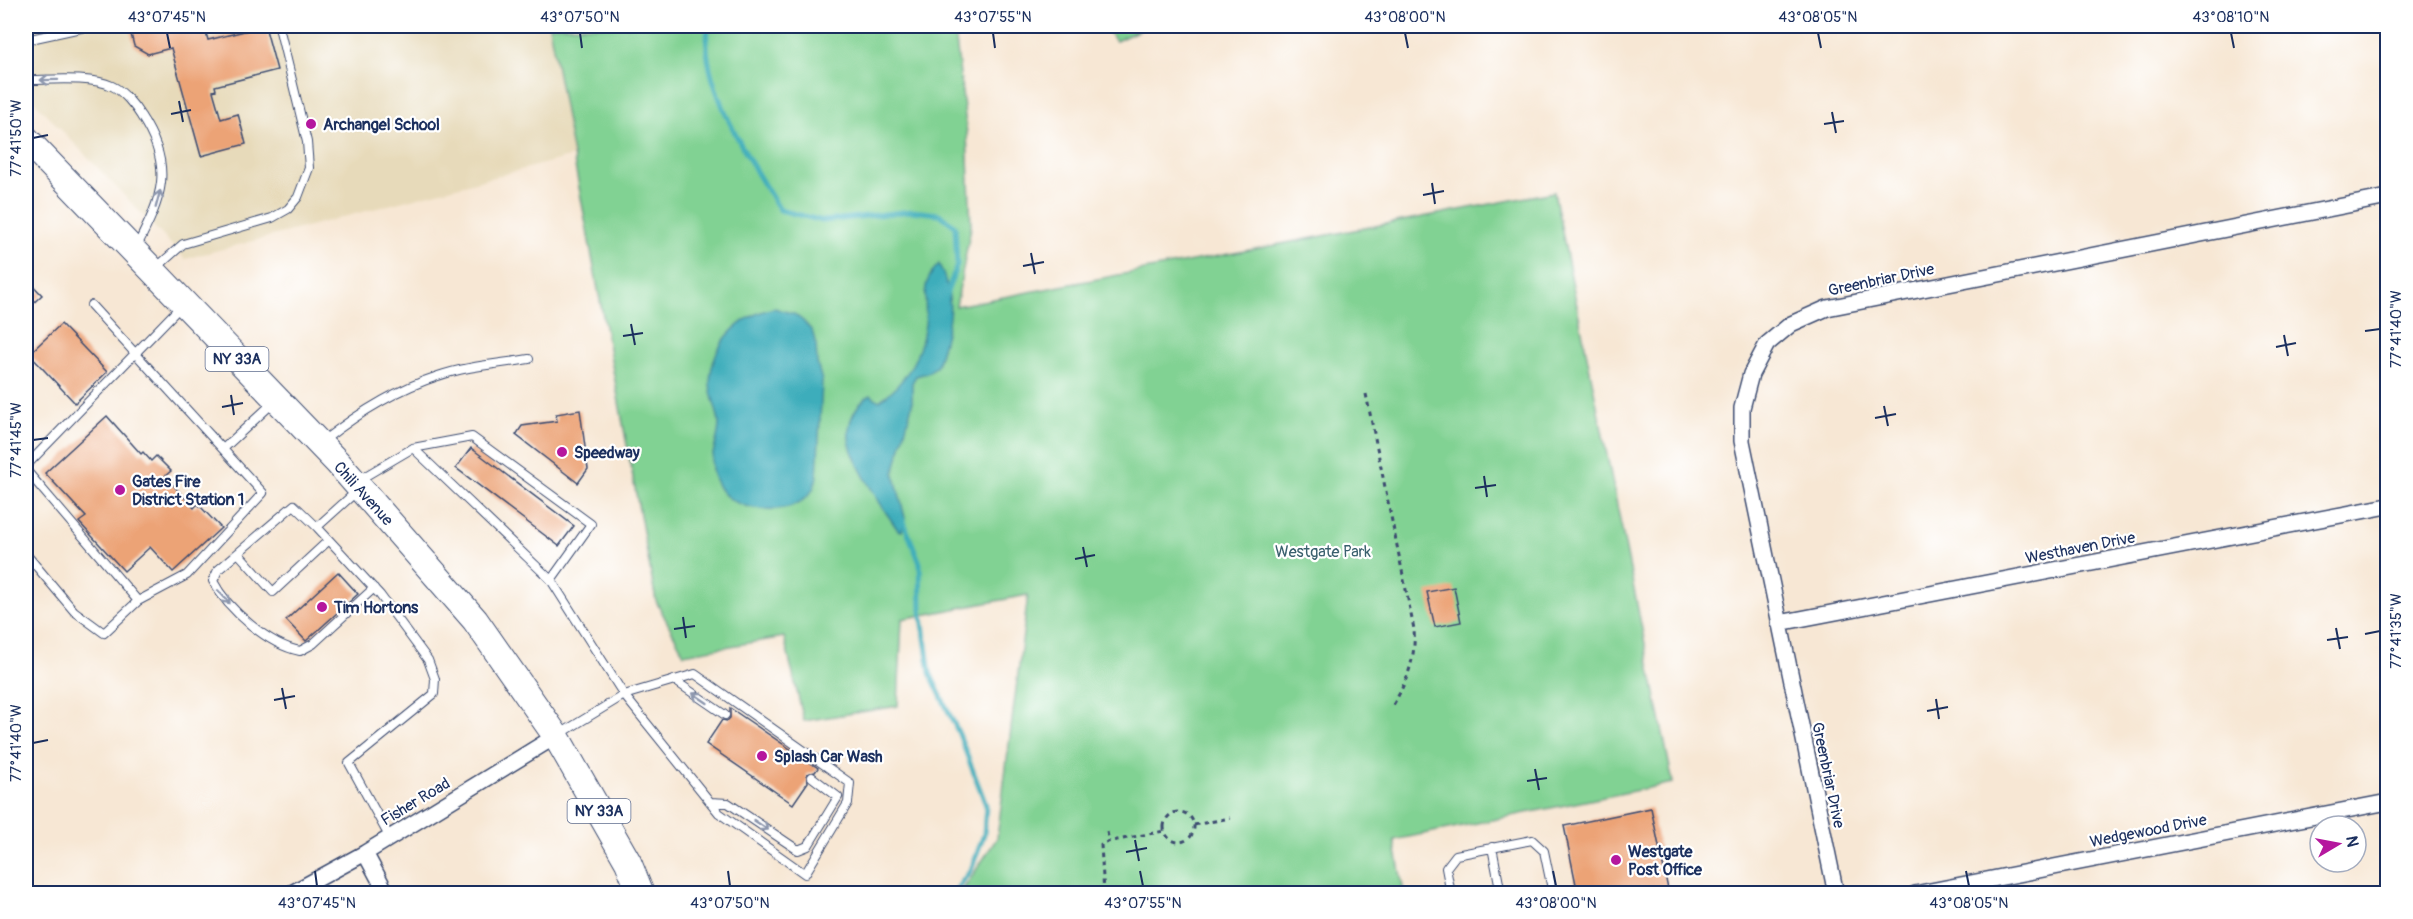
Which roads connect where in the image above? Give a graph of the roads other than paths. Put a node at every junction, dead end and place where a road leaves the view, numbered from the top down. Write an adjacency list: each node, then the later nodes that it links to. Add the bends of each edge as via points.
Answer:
1 (90, 26): 3 (lane)
2 (280, 31): 8 (lane, via 307,142 309,168 298,197 288,209 272,218 183,244)
3 (26, 40)
4 (26, 80): 7 (lane, one-way to 4, via 157,208 163,181 151,131 135,106 113,86 76,79)
5 (26, 139): 7 (main road, Chili Avenue / NY 33A)
6 (2388, 197): 27 (street, Greenbriar Drive, via 1827,308 1791,324 1767,344 1751,374 1742,408 1742,441)
7 (134, 252): 8 (main road, Chili Avenue / NY 33A)
8 (152, 271): 9 (main road, Chili Avenue / NY 33A)
9 (183, 304): 11 (lane); 13 (main road, Chili Avenue / NY 33A)
10 (91, 305): 11 (lane)
11 (137, 352): 16 (lane); 17 (lane)
12 (529, 359): 14 (lane, via 425,381 357,415)
13 (276, 400): 14 (main road, Chili Avenue / NY 33A); 16 (lane)
14 (319, 444): 18 (main road, Chili Avenue / NY 33A)
15 (413, 447): 18 (lane); 24 (lane); 24 (lane, via 472,437 591,524)
16 (223, 450): 26 (lane, via 263,492 187,575)
17 (26, 468): 26 (lane)
18 (357, 485): 20 (lane); 31 (main road, Chili Avenue / NY 33A, via 475,620)
19 (2388, 506): 27 (street, Westhaven Drive)
20 (317, 527): 21 (lane); 22 (lane, via 294,505)
21 (329, 540): 22 (lane, via 273,592); 25 (lane)
22 (238, 553): 25 (lane, one-way to 25, via 218,570 213,581 219,593 254,627 284,648 300,651 313,644)
23 (26, 554): 26 (lane, via 74,611 104,633)
24 (551, 580): 29 (lane)
25 (374, 588): 35 (lane, via 428,660 435,679 434,694 349,763)
26 (138, 601)
27 (1779, 623): 44 (street, Greenbriar Drive)
28 (674, 680): 29 (lane); 30 (lane, one-way to 28); 33 (lane, via 695,674 850,783 848,803 805,874 719,813)
29 (624, 695): 31 (lane); 33 (lane)
30 (725, 715)
31 (556, 736): 35 (street, Fisher Road); 40 (main road, Chili Avenue / NY 33A, via 628,862)
32 (812, 777): 33 (lane, one-way to 32, via 728,803 798,850 808,846 838,796)
33 (710, 802)
34 (2388, 802): 45 (street, Wedgewood Drive)
35 (390, 838): 37 (street, Fisher Road)
36 (1492, 847): 41 (lane, via 1456,855 1446,868); 42 (lane); 43 (lane, via 1532,840 1544,851)
37 (365, 853): 38 (street, Fisher Road); 39 (street)
38 (290, 894)
39 (387, 894)
40 (640, 894)
41 (1451, 894)
42 (1501, 894)
43 (1553, 894)
44 (1836, 894)
45 (1915, 894)

